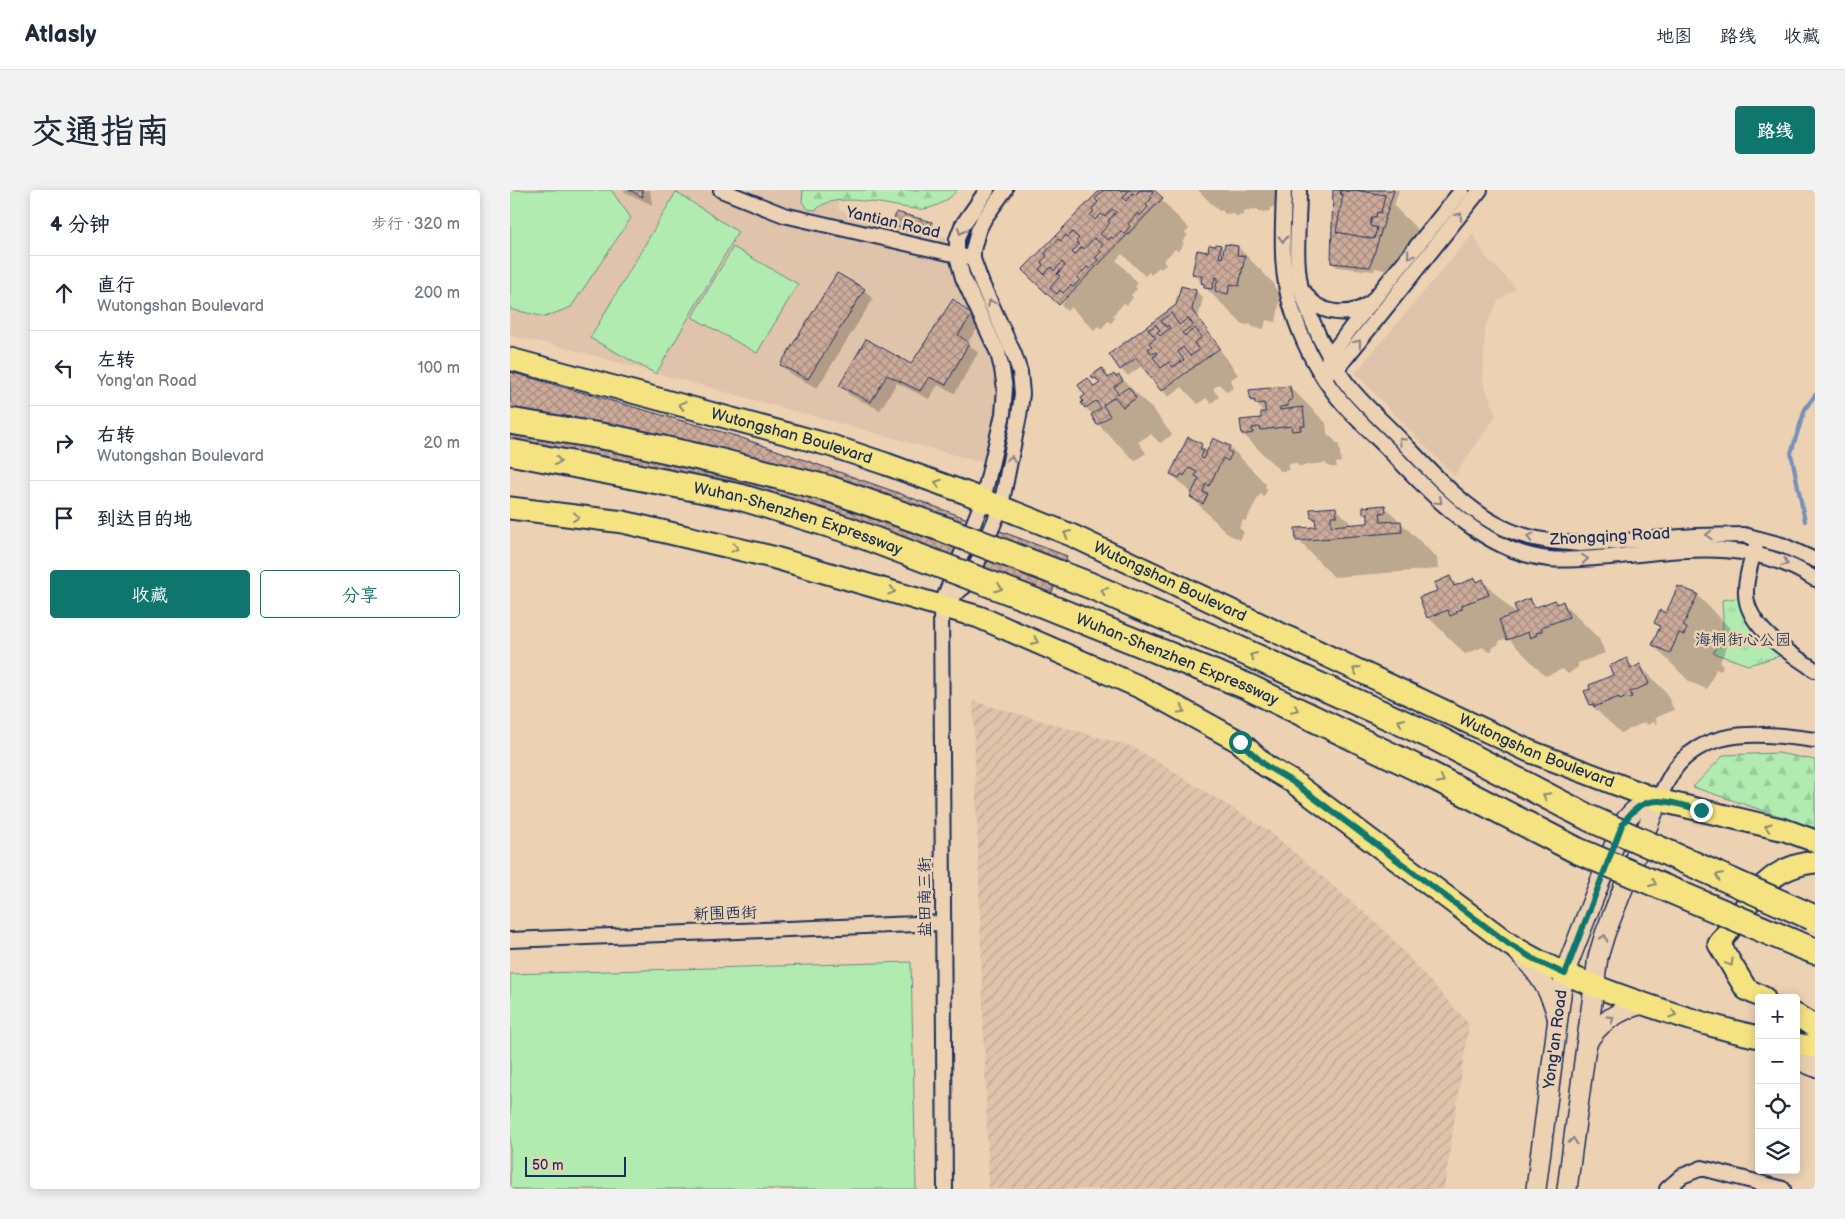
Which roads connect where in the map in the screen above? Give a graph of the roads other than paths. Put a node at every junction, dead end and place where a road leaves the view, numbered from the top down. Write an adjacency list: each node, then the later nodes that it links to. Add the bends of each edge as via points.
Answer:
1 (721, 190): 8 (street, Yantian Road, via 784,215)
2 (987, 190): 8 (street, one-way to 8, via 962,226 957,239)
3 (1005, 190): 9 (street, via 981,225)
4 (1284, 190): 15 (street, Zhongqing Road, one-way to 15, via 1285,283 1299,326)
5 (1299, 190): 10 (street)
6 (1462, 190): 11 (street, one-way to 11)
7 (1480, 190): 14 (street, one-way to 7)
8 (957, 256): 9 (street, Yantian Road); 18 (street, via 963,278 998,353 1005,389)
9 (973, 259): 18 (street, one-way to 9, via 1020,416 1022,394 1014,354)
10 (1299, 278): 11 (street, via 1312,302 1330,311 1354,310 1366,306); 12 (street, Zhongqing Road, via 1307,308)
11 (1376, 297): 12 (street)
12 (1330, 356): 14 (street, Zhongqing Road); 15 (street)
13 (510, 359): 18 (main road, Wutongshan Boulevard, one-way to 13, via 858,454)
14 (1337, 369): 15 (street); 20 (street, Zhongqing Road, one-way to 14, via 1716,535 1579,544 1541,540 1514,532 1487,519 1454,492 1361,400)
15 (1323, 375): 21 (street, Zhongqing Road, one-way to 21, via 1352,412 1448,509 1508,547 1560,560 1696,550)
16 (510, 422): 30 (highway, Wuhan-Shenzhen Expressway, one-way to 16, bridge, via 1589,818 1436,738 1227,644 1089,585 946,530 830,490 717,461 613,438)
17 (510, 452): 34 (highway, Wuhan-Shenzhen Expressway, one-way to 34, bridge, via 740,497 848,530 1006,590 1246,686 1421,770 1576,850)
18 (992, 503): 24 (street, via 969,583); 27 (main road, Wutongshan Boulevard, one-way to 18, via 1499,738 1071,535)
19 (510, 508): 24 (main road, one-way to 24, via 623,522 772,557)
20 (1757, 537): 21 (street); 22 (street, Zhongqing Road)
21 (1754, 553): 23 (street, Zhongqing Road, one-way to 23, via 1787,564); 25 (street, via 1746,588 1751,613 1777,643)
22 (1815, 560)
23 (1815, 579)
24 (941, 606): 31 (street, 盐田南三街); 33 (main road, one-way to 33, via 980,617 1142,688 1240,742 1266,766 1308,793)
25 (1815, 670)
26 (1815, 740): 27 (street, Yong'an Road, via 1752,735 1713,741 1681,761)
27 (1658, 800): 28 (main road, Wutongshan Boulevard, one-way to 27, via 1785,830); 35 (main road, Yong'an Road, via 1635,809 1622,825); 36 (main road, Yong'an Road, one-way to 27, via 1605,934)
28 (1815, 841)
29 (1815, 862): 37 (main road, one-way to 37, via 1793,866 1769,879 1748,901 1719,944 1746,989)
30 (1814, 917)
31 (942, 923): 32 (street, 新围西街); 50 (street, 盐田南三街)
32 (510, 940)
33 (1509, 944): 35 (main road); 40 (main road, via 1542,981 1554,1006)
34 (1806, 947)
35 (1565, 974): 36 (main road); 40 (main road, Yong'an Road)
36 (1594, 986): 38 (main road); 46 (main road, Yong'an Road)
37 (1756, 994)
38 (1645, 1004): 41 (main road, one-way to 41); 46 (main road, one-way to 38, via 1606,1022)
39 (1800, 1018): 42 (main road)
40 (1558, 1025): 51 (main road, Yong'an Road)
41 (1718, 1027): 43 (main road); 44 (main road)
42 (1815, 1027)
43 (1755, 1036)
44 (1755, 1042)
45 (1800, 1045): 47 (main road)
46 (1585, 1047): 52 (main road, Yong'an Road, one-way to 46)
47 (1815, 1047)
48 (1800, 1061): 49 (main road)
49 (1815, 1067)
50 (945, 1189)
51 (1536, 1189)
52 (1567, 1189)
53 (1667, 1189): 54 (street, via 1682,1176 1702,1168)
54 (1783, 1189)

